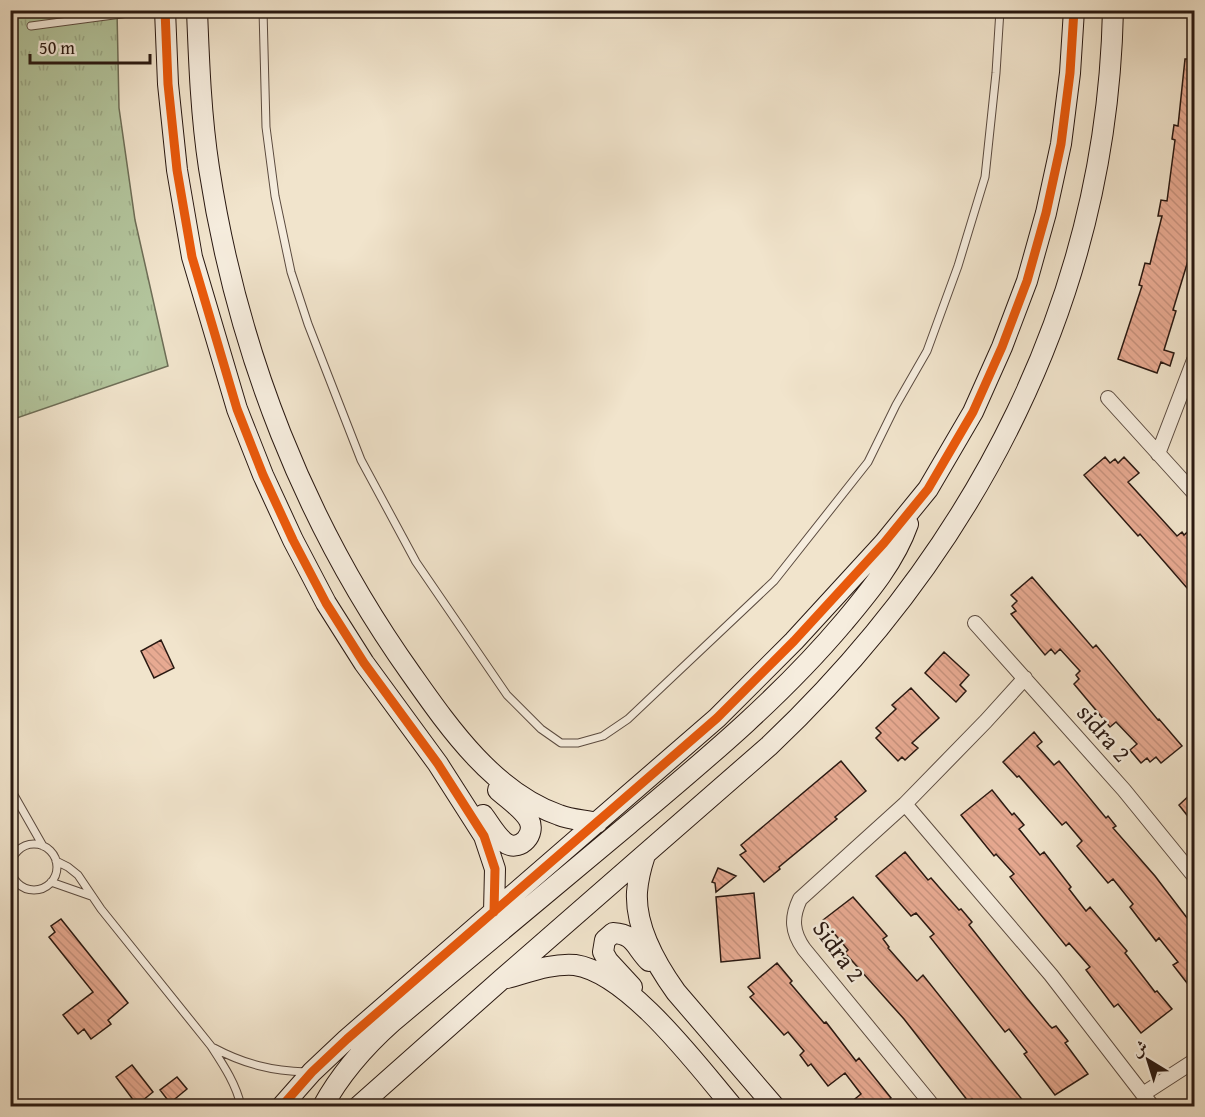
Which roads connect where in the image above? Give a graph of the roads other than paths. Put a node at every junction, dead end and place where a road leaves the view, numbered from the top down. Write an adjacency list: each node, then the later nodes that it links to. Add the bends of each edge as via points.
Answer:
1 (165, 10): 7 (lane); 16 (street, via 177,171 192,257 237,409 263,475 326,603 364,663)
2 (197, 10): 15 (street, via 208,167 245,332 272,411 323,531 354,588 388,643)
3 (263, 10): 4 (lane, via 266,127 291,272 361,460 416,562 507,695 561,743 603,736 628,719 774,581 868,462 927,351 985,177)
4 (1000, 10)
5 (1074, 10): 12 (street, via 1062,144 1026,281 973,412)
6 (1113, 10): 22 (street, via 1107,109 1075,264 1044,353 995,458 916,581 843,671 769,746)
7 (31, 26)
8 (1194, 360): 10 (street)
9 (1108, 398): 10 (street)
10 (1158, 454): 11 (street)
11 (1194, 493)
12 (914, 507): 19 (street, via 762,675); 39 (street, via 893,558 857,606 770,702 375,1038 343,1073)
13 (975, 623): 14 (street, sidra 2)
14 (1025, 678): 18 (street, Sidra 2); 25 (street, sidra 2, via 1118,782)
15 (467, 747): 16 (street, via 483,775 528,818 531,833 527,840 512,846 505,843 454,776); 19 (street, via 486,768 533,802 560,816)
16 (438, 764): 28 (street, via 475,820 490,853 495,869)
17 (10, 788): 20 (lane)
18 (905, 804): 36 (street, via 1004,917); 44 (street, Sidra 2, via 800,899 793,925 804,949)
19 (597, 823): 28 (street)
20 (43, 846): 21 (lane, via 29,845); 23 (lane)
21 (14, 852): 24 (lane)
22 (645, 855): 29 (street, via 639,874 639,913); 30 (street)
23 (56, 861): 26 (lane); 27 (lane, via 78,875)
24 (11, 873): 26 (lane, via 24,888 43,888)
25 (1194, 876)
26 (51, 882): 27 (lane)
27 (91, 896): 32 (lane)
28 (494, 912): 34 (street)
29 (662, 973): 31 (street, via 625,933 613,933 605,940 603,951 608,961); 43 (street)
30 (502, 979): 31 (street, via 562,965 579,966 609,980); 35 (street)
31 (646, 1007): 42 (street)
32 (211, 1046): 34 (lane, via 259,1067); 37 (lane, via 236,1089)
33 (1194, 1061): 36 (street)
34 (312, 1072): 38 (street)
35 (378, 1090): 40 (street); 41 (street)
36 (1143, 1094): 45 (street)
37 (241, 1107)
38 (282, 1107)
39 (323, 1107)
40 (359, 1107)
41 (366, 1107)
42 (732, 1107)
43 (774, 1107)
44 (933, 1107)
45 (1152, 1107)

